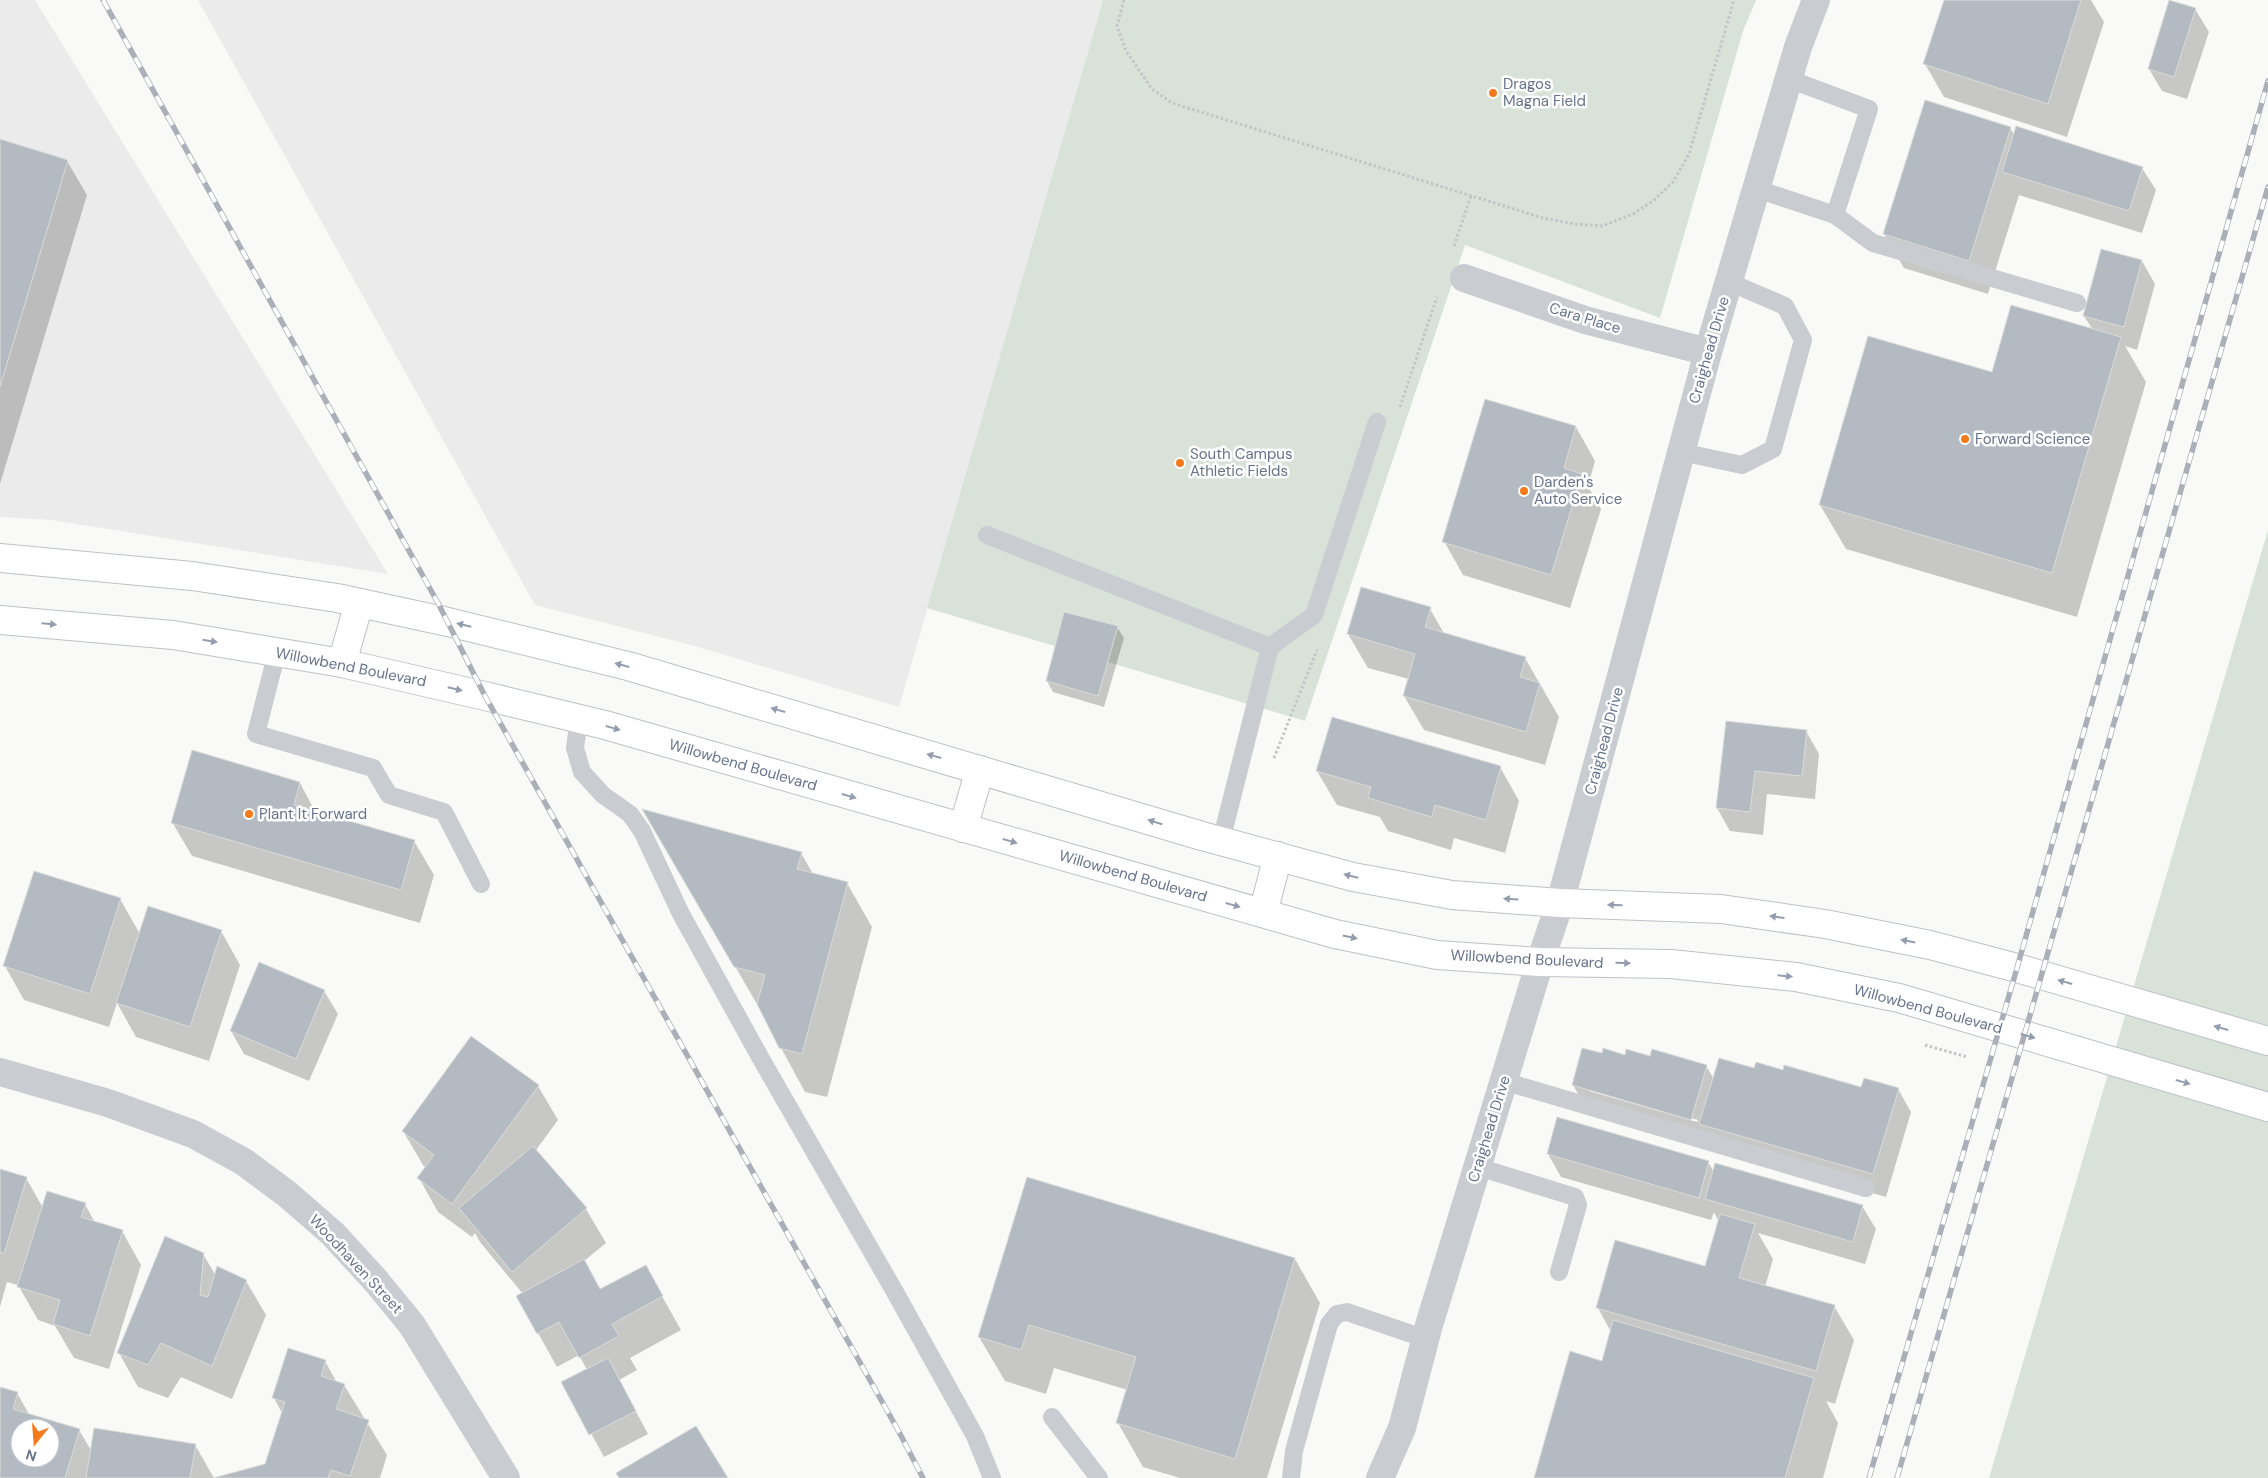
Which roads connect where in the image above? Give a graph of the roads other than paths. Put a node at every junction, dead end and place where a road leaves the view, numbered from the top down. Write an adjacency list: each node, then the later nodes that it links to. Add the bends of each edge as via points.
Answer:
1 (1816, 0): 2 (street, Craighead Drive)
2 (1789, 79): 3 (street, Craighead Drive); 4 (lane, via 1869,109)
3 (1756, 188): 4 (lane); 6 (street, Craighead Drive)
4 (1835, 215): 7 (lane, via 1873,243)
5 (1464, 278): 8 (street, Cara Place, via 1585,320)
6 (1729, 282): 8 (street, Craighead Drive); 10 (lane, via 1785,306 1803,340 1773,449 1742,465)
7 (2078, 302)
8 (1708, 352): 10 (street, Craighead Drive)
9 (1377, 422): 15 (lane, via 1314,615)
10 (1681, 452): 24 (street, Craighead Drive)
11 (987, 535): 15 (lane)
12 (0, 558): 13 (main road, via 192,576)
13 (359, 603): 17 (main road); 19 (main road, one-way to 13, via 628,666)
14 (0, 620): 16 (main road, Willowbend Boulevard, one-way to 16, via 173,635)
15 (1270, 647): 21 (lane)
16 (277, 652): 17 (main road, Willowbend Boulevard); 23 (lane, via 256,734 373,768 389,795 444,812)
17 (342, 663): 18 (main road, Willowbend Boulevard, one-way to 18)
18 (579, 718): 20 (main road, Willowbend Boulevard, one-way to 20); 37 (lane, via 575,748 582,772 602,795 630,814 642,831 681,914 905,1308 975,1436)
19 (980, 770): 20 (main road); 21 (main road, one-way to 19)
20 (963, 828): 25 (main road, Willowbend Boulevard, one-way to 25)
21 (1221, 841): 22 (main road)
22 (1278, 856): 24 (main road, one-way to 22, via 1452,895 1353,877); 25 (main road)
23 (481, 884)
24 (1560, 903): 26 (street, Craighead Drive); 27 (main road, one-way to 24, via 2017,968 1930,945 1825,924 1721,909)
25 (1263, 913): 26 (main road, Willowbend Boulevard, one-way to 26, via 1335,934 1437,955)
26 (1540, 962): 29 (street, Craighead Drive); 30 (main road, Willowbend Boulevard, one-way to 30, via 1671,964 1796,977 1899,998)
27 (2268, 1042)
28 (0, 1072): 36 (street, Woodhaven Street, via 108,1103 193,1134 244,1162 287,1194 332,1234 412,1325)
29 (1503, 1081): 31 (street, Craighead Drive); 32 (lane)
30 (2268, 1107)
31 (1478, 1167): 33 (lane, via 1575,1196 1578,1205); 34 (street, Craighead Drive)
32 (1866, 1188)
33 (1559, 1272)
34 (1426, 1339): 39 (lane, via 1347,1312 1337,1314 1328,1324 1294,1451); 40 (street, Craighead Drive, via 1402,1428)
35 (1052, 1417): 38 (lane)
36 (506, 1478)
37 (992, 1478)
38 (1099, 1478)
39 (1291, 1478)
40 (1380, 1478)

